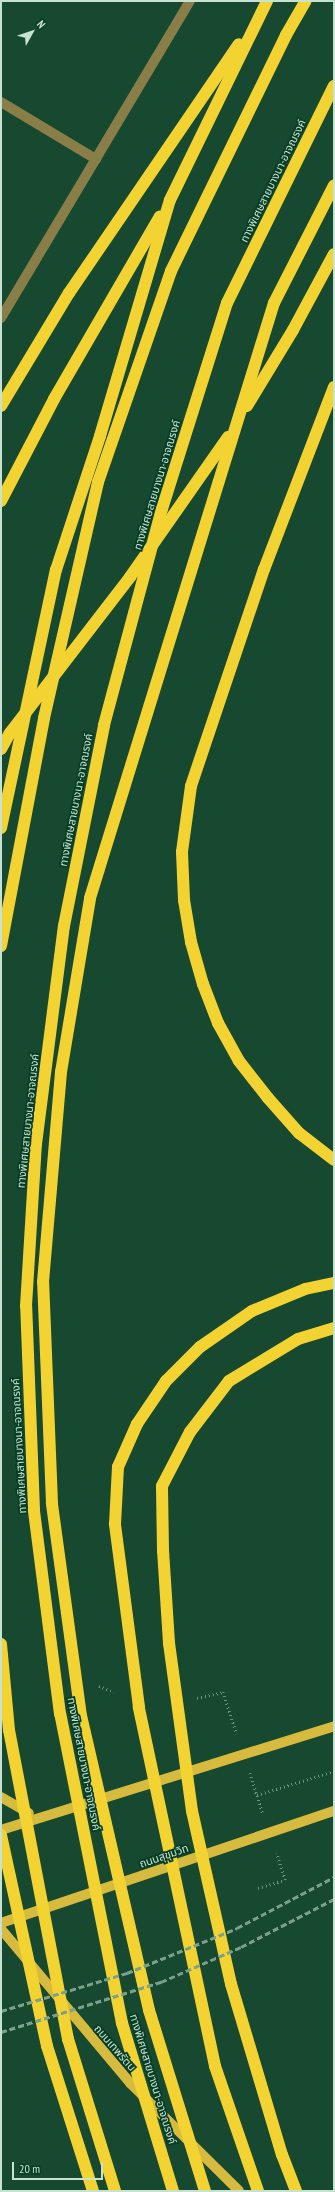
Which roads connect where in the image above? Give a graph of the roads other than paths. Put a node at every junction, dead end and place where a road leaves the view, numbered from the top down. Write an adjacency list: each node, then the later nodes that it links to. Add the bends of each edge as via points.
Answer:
1 (190, 1): 6 (lane)
2 (306, 1): 16 (highway, via 286,35 171,271 98,482 44,718)
3 (265, 5): 8 (highway); 12 (highway, via 69,293)
4 (334, 86): 31 (highway, ทางพิเศษสายบางนา-อาจณรงค์, via 227,303 162,508 104,725 68,910 36,1144 26,1306 34,1510 60,1714 122,2023)
5 (1, 102): 6 (lane)
6 (96, 159): 10 (lane)
7 (334, 185): 32 (highway, via 274,303 90,898 60,1072 43,1282 52,1503 81,1716 149,2010)
8 (170, 200): 13 (highway, via 54,398); 15 (highway, via 100,436 56,570)
9 (334, 254): 14 (highway, via 293,330 218,454 130,577 10,733)
10 (1, 318)
11 (334, 387): 17 (highway, via 264,569 192,786 182,852 184,900 191,942 202,984 218,1023 238,1061 268,1098 299,1133)
12 (1, 406)
13 (1, 501)
14 (1, 749)
15 (1, 828)
16 (1, 946)
17 (334, 1160)
18 (334, 1283): 34 (highway, via 305,1289 252,1311 200,1347 162,1387 137,1424 118,1468 116,1524 139,1707 215,2066)
19 (334, 1328): 35 (highway, via 298,1339 229,1381 190,1432 162,1486 169,1643 192,1811 231,1984 282,2155)
20 (1, 1644): 30 (highway, via 8,1730 68,2039)
21 (334, 1726): 24 (main road)
22 (1, 1797): 24 (main road)
23 (334, 1811): 27 (main road, ถนนสุขุมวิท)
24 (39, 1818): 25 (main road)
25 (1, 1830)
26 (1, 1835): 29 (highway, via 47,2046)
27 (1, 1923)
28 (1, 1929): 33 (main road, ถนนเทพรัตน, via 130,2083)
29 (93, 2191)
30 (115, 2191)
31 (173, 2191)
32 (205, 2191)
33 (239, 2191)
34 (258, 2191)
35 (296, 2191)

